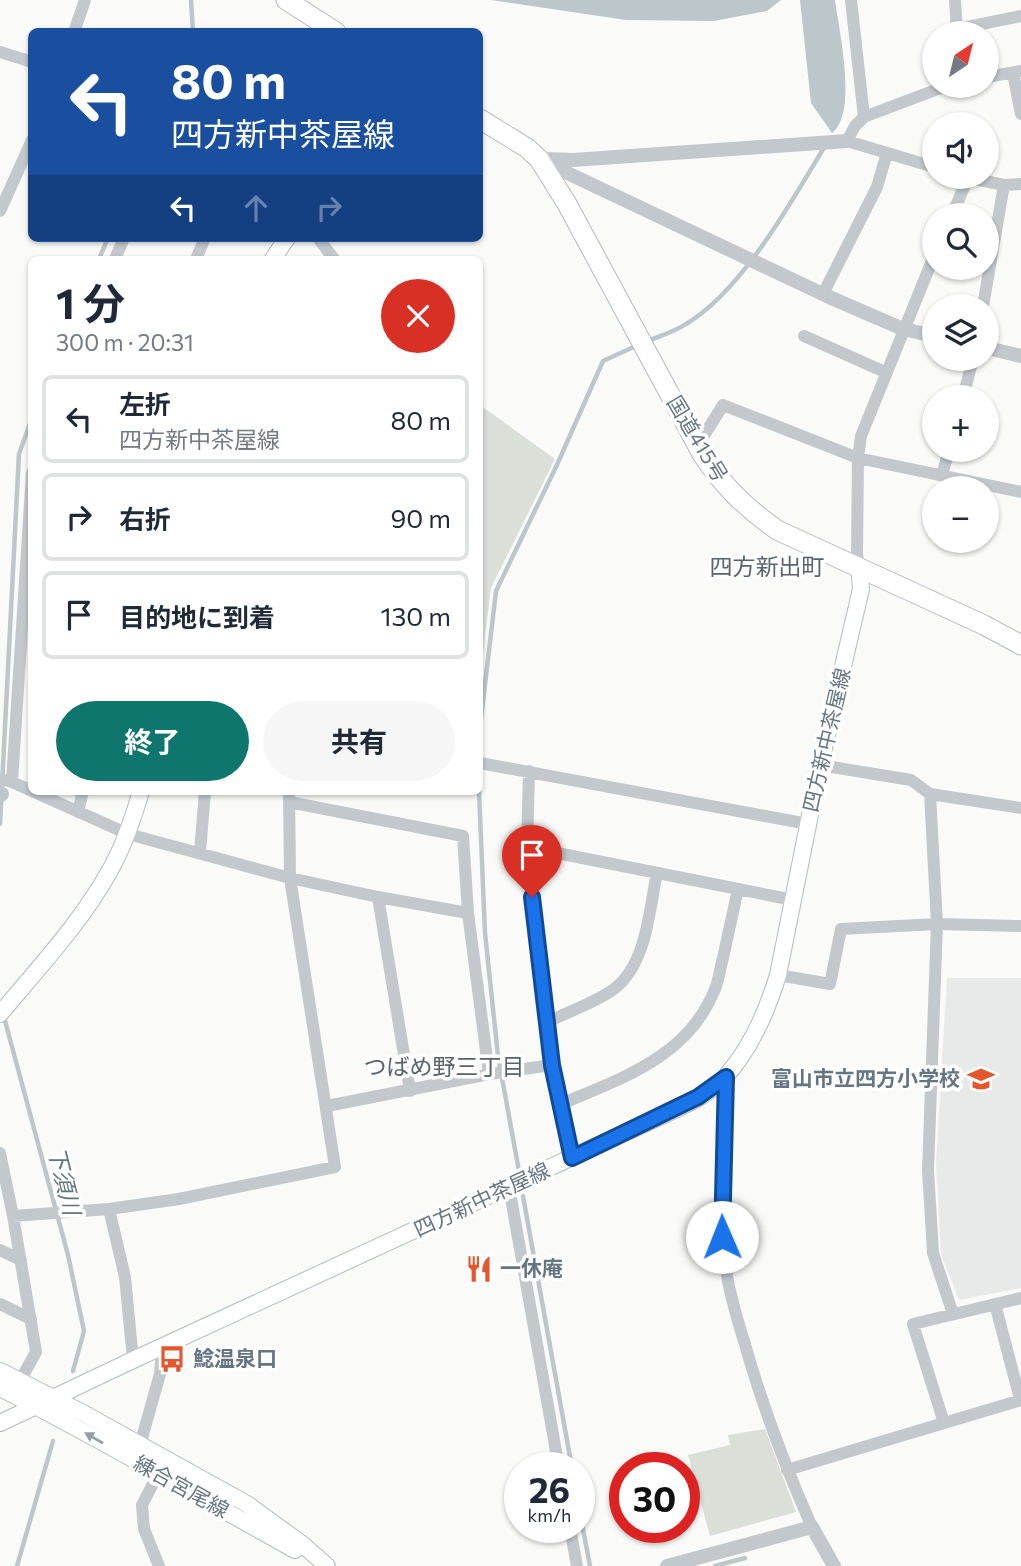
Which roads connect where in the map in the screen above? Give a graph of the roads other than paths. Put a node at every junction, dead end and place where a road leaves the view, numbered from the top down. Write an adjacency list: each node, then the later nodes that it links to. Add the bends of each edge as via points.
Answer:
1 (85, 0): 8 (street)
2 (286, 0): 9 (highway)
3 (851, 0): 16 (street)
4 (955, 0): 6 (street)
5 (1021, 16): 7 (street)
6 (956, 21)
7 (999, 21)
8 (76, 28)
9 (330, 28)
10 (0, 52): 11 (street)
11 (28, 61)
12 (1017, 72): 13 (street); 15 (street)
13 (999, 74)
14 (922, 95): 16 (street)
15 (1021, 114)
16 (864, 117): 18 (street)
17 (483, 121): 21 (highway, 国道415号)
18 (842, 142): 20 (street); 21 (street)
19 (28, 149): 26 (street)
20 (887, 153): 22 (street); 30 (street, via 877,187)
21 (539, 159): 30 (street); 38 (highway, 国道415号)
22 (922, 163)
23 (999, 184): 25 (street)
24 (1021, 184): 25 (street)
25 (1004, 185): 31 (street)
26 (0, 211)
27 (321, 242): 28 (street)
28 (332, 256)
29 (924, 280): 32 (street)
30 (823, 294): 32 (street)
31 (985, 294)
32 (903, 329): 33 (street); 37 (street)
33 (922, 333)
34 (804, 336): 37 (street)
35 (999, 351): 36 (street)
36 (1021, 356)
37 (885, 372): 39 (street, via 860,436)
38 (698, 444): 39 (street, via 723,405); 43 (highway, 国道415号, via 729,491 751,512 777,530)
39 (858, 458): 41 (street); 43 (street)
40 (946, 462): 41 (street)
41 (942, 475): 42 (street)
42 (1021, 492)
43 (859, 566): 46 (highway, 国道415号); 48 (main road, 四方新中茶屋線, via 860,589)
44 (28, 589): 45 (street)
45 (27, 618): 50 (street)
46 (1021, 645)
47 (483, 763): 49 (street)
48 (820, 765): 52 (street, via 911,780); 60 (main road, 四方新中茶屋線)
49 (529, 771): 60 (street); 62 (street)
50 (6, 781): 51 (street)
51 (28, 790)
52 (930, 793): 58 (street); 70 (street)
53 (39, 795): 59 (street)
54 (82, 795): 59 (street)
55 (140, 795): 61 (main road)
56 (205, 795): 63 (street)
57 (289, 796): 65 (street); 69 (street, via 463,835)
58 (1021, 808)
59 (78, 812): 61 (street)
60 (808, 824): 68 (main road, 四方新中茶屋線)
61 (128, 834): 63 (street); 73 (main road, via 96,894)
62 (527, 847): 64 (street); 74 (street)
63 (200, 852): 65 (street)
64 (657, 873): 66 (street); 74 (street, via 634,967 613,990)
65 (290, 878): 67 (street); 80 (street)
66 (738, 889): 68 (street); 79 (street, via 716,988 688,1033 644,1068)
67 (378, 897): 69 (street); 78 (street)
68 (793, 900): 72 (main road, 四方新中茶屋線)
69 (468, 913): 76 (street)
70 (937, 924): 71 (street); 72 (street, via 841,929 830,985); 91 (street, via 928,1170 933,1253)
71 (1021, 926)
72 (778, 975): 77 (main road, 四方新中茶屋線, via 757,1030)
73 (0, 1014)
74 (545, 1023): 75 (street)
75 (552, 1065): 76 (street); 79 (street)
76 (489, 1074): 78 (street)
77 (726, 1077): 82 (main road, 四方新中茶屋線, via 698,1097); 105 (street, via 722,1192 726,1272 749,1359)
78 (410, 1091): 80 (street)
79 (559, 1105): 82 (street)
80 (327, 1106): 84 (street, via 335,1167)
81 (0, 1153): 85 (street)
82 (572, 1158): 83 (main road, 四方新中茶屋線)
83 (509, 1188): 93 (main road, 四方新中茶屋線); 104 (street)
84 (109, 1209): 85 (street); 94 (street, via 125,1278)
85 (13, 1216): 87 (street)
86 (0, 1250): 87 (street)
87 (21, 1260): 92 (street)
88 (1021, 1298): 90 (street)
89 (0, 1304): 92 (street)
90 (995, 1304): 91 (street); 99 (street)
91 (953, 1314): 102 (street, via 913,1324)
92 (31, 1320): 96 (street, via 36,1352)
93 (162, 1347): 94 (main road, 四方新中茶屋線); 103 (street, via 160,1374)
94 (133, 1360): 98 (main road, 四方新中茶屋線)
95 (0, 1371): 96 (main road)
96 (20, 1381): 98 (main road)
97 (0, 1388): 100 (main road)
98 (53, 1399): 100 (main road, 四方新中茶屋線); 103 (main road, 練合宮尾線)
99 (1021, 1400): 102 (street)
100 (37, 1406): 101 (main road, 四方新中茶屋線); 106 (main road, 練合宮尾線, one-way to 100)
101 (0, 1423)
102 (944, 1423): 105 (street)
103 (140, 1445): 110 (main road, 練合宮尾線, via 247,1504)
104 (556, 1452)
105 (787, 1471): 107 (street)
106 (158, 1475): 109 (street, via 142,1505 144,1529); 110 (main road, 練合宮尾線)
107 (812, 1527): 112 (street); 113 (street)
108 (573, 1543): 111 (street)
109 (159, 1566)
110 (326, 1566)
111 (577, 1566)
112 (667, 1566)
113 (834, 1566)

